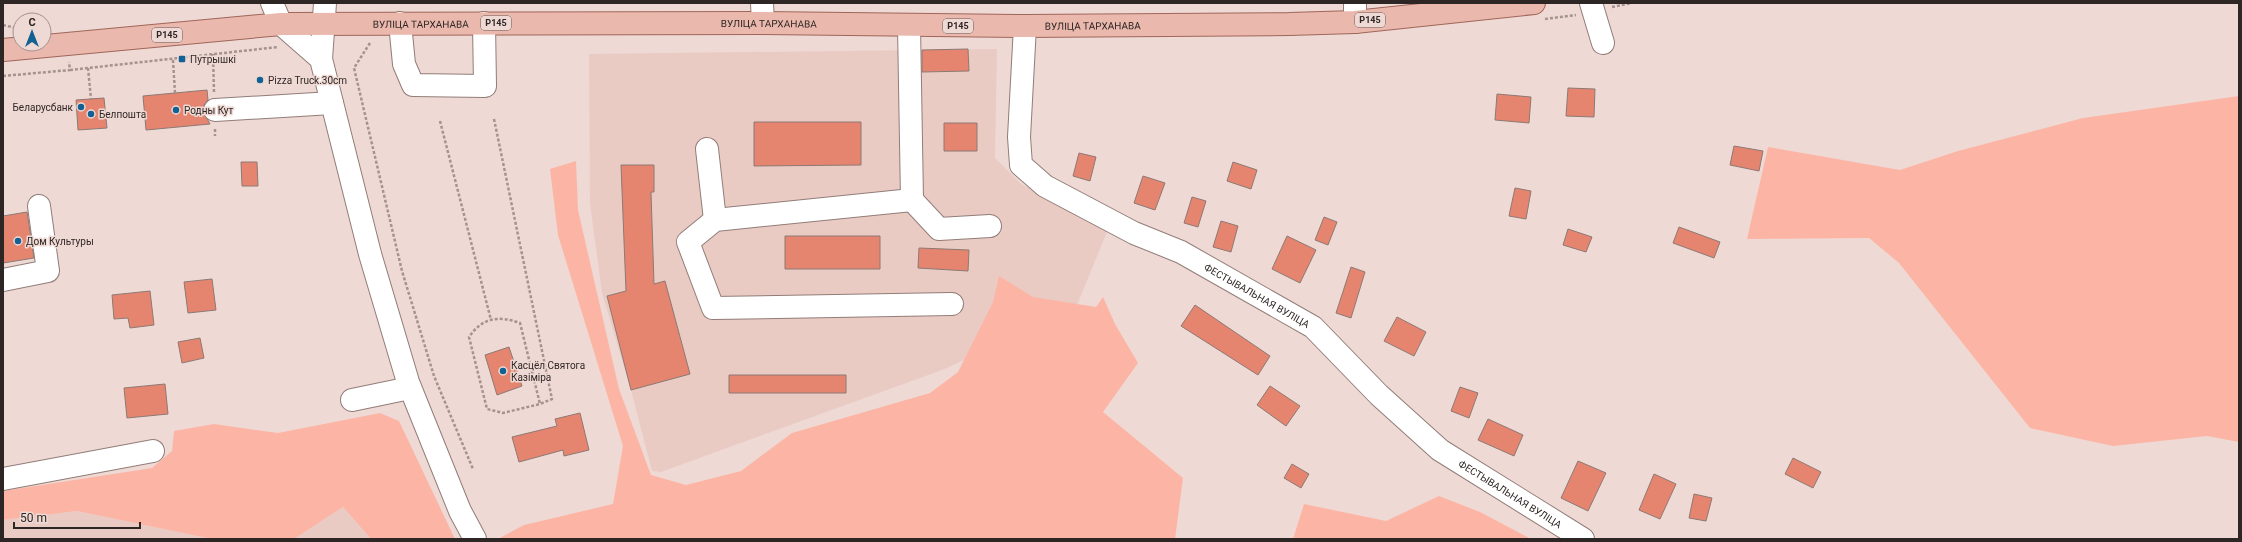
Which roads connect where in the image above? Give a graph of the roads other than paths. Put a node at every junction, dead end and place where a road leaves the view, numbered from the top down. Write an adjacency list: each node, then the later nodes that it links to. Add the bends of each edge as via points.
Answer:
1 (272, 3): 8 (street)
2 (1592, 7): 12 (street)
3 (1354, 12): 4 (main road, ВУЛІЦА ТАРХАНАВА / Р145); 10 (main road, ВУЛІЦА ТАРХАНАВА / Р145)
4 (1536, 12)
5 (325, 13): 8 (main road, ВУЛІЦА ТАРХАНАВА / Р145); 11 (main road, ВУЛІЦА ТАРХАНАВА / Р145); 14 (street)
6 (762, 13): 7 (main road, ВУЛІЦА ТАРХАНАВА / Р145); 9 (main road, ВУЛІЦА ТАРХАНАВА / Р145)
7 (484, 23): 11 (main road, ВУЛІЦА ТАРХАНАВА / Р145); 11 (street, via 485,86 413,85 404,64)
8 (281, 24): 13 (main road, ВУЛІЦА ТАРХАНАВА / Р145); 14 (street)
9 (909, 26): 10 (main road, ВУЛІЦА ТАРХАНАВА / Р145); 18 (street)
10 (1025, 26): 29 (street, ФЕСТЫВАЛЬНАЯ ВУЛІЦА, via 1019,138 1021,165 1045,186 1134,233 1181,252 1313,327 1379,395 1440,450)
11 (401, 32)
12 (1603, 43)
13 (3, 50)
14 (321, 59): 15 (street)
15 (332, 102): 16 (street); 24 (street, via 370,254)
16 (214, 110)
17 (706, 149): 20 (street)
18 (912, 200): 20 (street); 21 (street, via 939,229)
19 (39, 206): 22 (street, via 48,271)
20 (716, 220): 23 (street, via 688,242 713,308)
21 (990, 226)
22 (3, 280)
23 (952, 304)
24 (410, 388): 25 (street); 28 (street, via 460,511)
25 (352, 400)
26 (153, 451): 27 (street)
27 (3, 479)
28 (475, 539)
29 (1583, 539)

